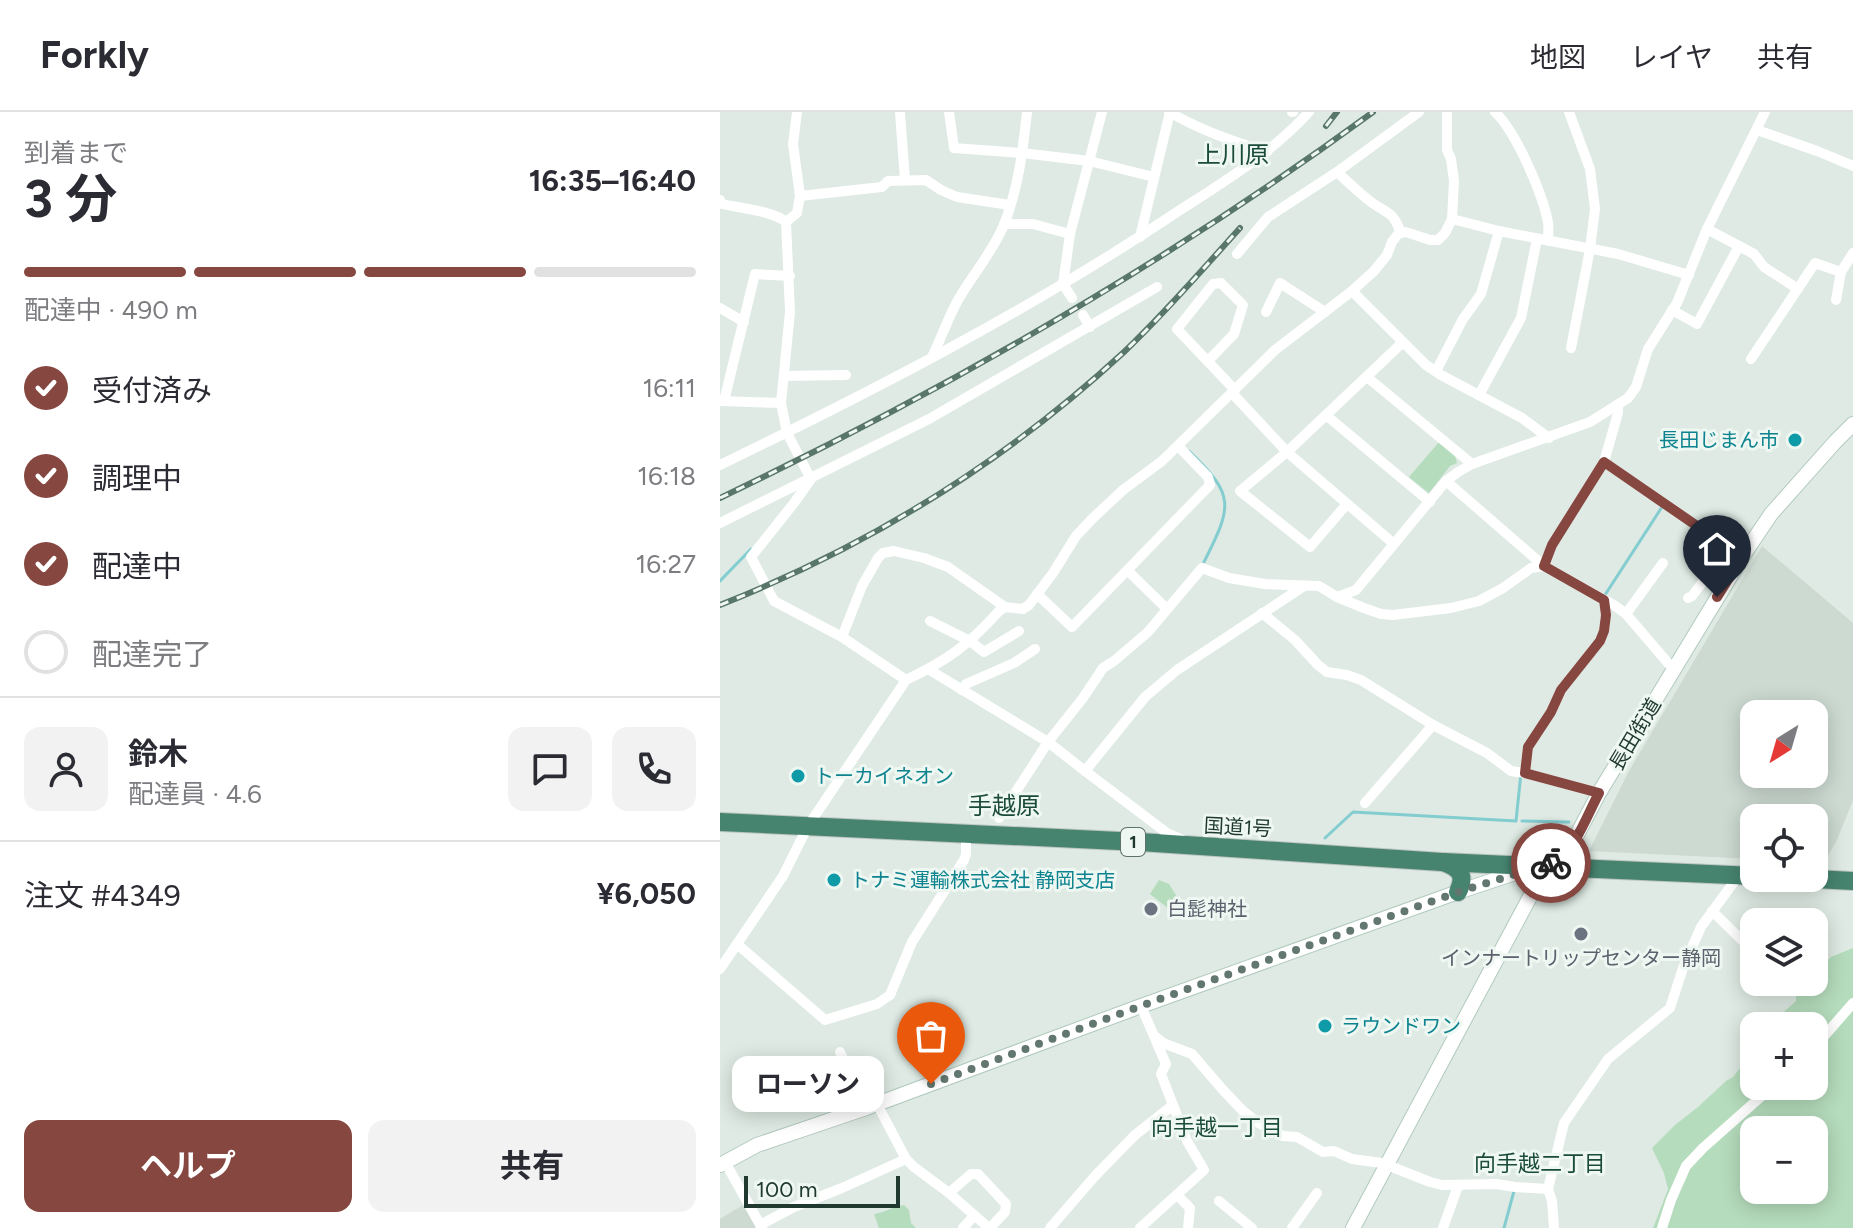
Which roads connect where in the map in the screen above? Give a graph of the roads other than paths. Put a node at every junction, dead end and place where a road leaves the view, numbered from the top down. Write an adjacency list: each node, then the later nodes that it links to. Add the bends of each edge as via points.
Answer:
1 (797, 112): 23 (street, via 793,144)
2 (949, 112): 17 (street, via 954,148)
3 (1027, 112): 17 (street)
4 (1102, 112): 18 (street)
5 (1169, 112): 16 (street, via 1227,140); 21 (street)
6 (1293, 112): 14 (street)
7 (1309, 112): 14 (street)
8 (1419, 112): 20 (street)
9 (1447, 112): 26 (street)
10 (1495, 112): 34 (street, via 1514,136 1530,172 1548,224)
11 (1569, 112): 36 (street, via 1593,185)
12 (1765, 112): 15 (street)
13 (900, 113): 22 (street)
14 (1297, 125): 16 (street)
15 (1757, 130): 19 (street); 29 (street)
16 (1267, 152): 33 (street)
17 (1022, 153): 18 (street); 25 (street)
18 (1089, 161): 21 (street); 32 (street)
19 (1853, 166)
20 (1337, 172): 31 (street, via 1390,213); 38 (street, via 1268,217)
21 (1154, 177): 33 (street)
22 (905, 180): 23 (street); 25 (street, via 926,180 957,197)
23 (800, 196): 27 (street, via 797,213)
24 (721, 203): 27 (street)
25 (1010, 205): 28 (street)
26 (1452, 219): 30 (street); 31 (street, via 1438,240)
27 (786, 222): 41 (street)
28 (1004, 224): 32 (street, via 1033,224); 57 (street, via 959,297)
29 (1707, 229): 35 (street); 40 (street)
30 (1499, 231): 34 (street); 60 (street, via 1481,294 1460,317)
31 (1401, 233): 45 (street)
32 (1070, 234): 42 (street)
33 (1140, 237): 42 (street)
34 (1543, 240): 36 (street); 65 (street, via 1521,318)
35 (1739, 246): 44 (street); 49 (street, via 1697,324)
36 (1590, 249): 40 (street); 56 (street)
37 (1853, 253): 39 (street)
38 (1237, 254)
39 (1841, 272): 44 (street, via 1815,263); 47 (street)
40 (1689, 275): 49 (street)
41 (790, 276): 53 (street, via 755,274); 62 (street)
42 (1063, 284): 46 (street); 57 (street)
43 (1157, 287): 54 (street)
44 (1798, 289): 58 (street)
45 (1352, 291): 51 (street); 55 (street)
46 (1072, 298)
47 (1836, 300)
48 (720, 308): 53 (street)
49 (1672, 310): 68 (street, via 1648,349 1636,387)
50 (1266, 312): 51 (street, via 1280,283)
51 (1325, 312): 64 (street, via 1275,350)
52 (1083, 315): 54 (street)
53 (744, 322): 66 (street)
54 (1090, 327): 78 (street)
55 (1402, 343): 60 (street); 63 (street)
56 (1571, 348)
57 (932, 357): 71 (street)
58 (1751, 359)
59 (1208, 361): 59 (street, via 1234,334 1243,305 1221,283 1213,284 1177,329); 64 (street)
60 (1436, 371): 65 (street)
61 (846, 375): 62 (street)
62 (784, 376): 67 (street)
63 (1367, 377): 69 (street); 76 (street)
64 (1234, 392): 73 (street); 74 (street)
65 (1479, 395): 72 (street)
66 (722, 401): 67 (street)
67 (781, 403): 71 (street)
68 (1618, 405): 72 (street); 75 (street)
69 (1327, 416): 74 (street); 80 (street)
70 (1853, 424): 84 (main road, 長田街道, via 1771,514)
71 (787, 433): 77 (street); 78 (street)
72 (1549, 438): 76 (street)
73 (1178, 446): 87 (street, via 1210,485); 90 (street, via 1084,527)
74 (1287, 452): 81 (street); 81 (street, via 1240,491 1310,547)
75 (1604, 462): 84 (street); 86 (street)
76 (1472, 464): 79 (street)
77 (720, 465)
78 (811, 479): 82 (street); 100 (street, via 751,557 774,601)
79 (1446, 481): 80 (street); 86 (street)
80 (1430, 502): 83 (street)
81 (1346, 505): 83 (street)
82 (720, 523)
83 (1394, 544): 91 (street, via 1356,590)
84 (1742, 557): 88 (main road, 長田街道)
85 (1663, 563): 97 (street)
86 (1544, 566): 91 (street, via 1531,568 1479,601 1451,608 1381,614); 93 (street)
87 (1128, 571): 90 (street, via 1072,627); 95 (street)
88 (1730, 576): 92 (street, via 1712,570); 104 (main road, 長田街道)
89 (1306, 585): 91 (street); 95 (street, via 1265,584 1202,568); 96 (street)
90 (1037, 594): 94 (street, via 1023,609)
91 (1337, 597)
92 (1688, 598)
93 (1604, 600): 97 (street); 110 (street, via 1600,641 1561,690 1528,747)
94 (1005, 607): 100 (street, via 948,567 894,551 883,553 862,586); 101 (street)
95 (1167, 609): 108 (street, via 1103,668)
96 (1262, 613): 107 (street, via 1327,672 1361,680); 109 (street, via 1145,697)
97 (1626, 614): 104 (street)
98 (930, 621): 101 (street)
99 (1019, 631): 101 (street, via 984,652)
100 (842, 637): 105 (street)
101 (970, 641): 103 (street)
102 (1035, 649): 106 (street)
103 (928, 669): 105 (street); 106 (street)
104 (1674, 670): 111 (main road, 長田街道)
105 (906, 680): 115 (street)
106 (962, 690): 108 (street)
107 (1433, 725): 110 (street, via 1511,771); 112 (street)
108 (1048, 742): 109 (street); 113 (street)
109 (1085, 771): 117 (street, via 1167,833)
110 (1525, 773): 111 (street)
111 (1599, 793): 119 (main road, 長田街道, via 1569,850)
112 (1365, 803)
113 (999, 818)
114 (720, 822): 115 (highway, 国道1号 / 1)
115 (808, 826): 116 (highway, 国道1号 / 1); 127 (street, via 783,876)
116 (966, 834): 117 (highway, 国道1号 / 1); 127 (street, via 964,860 912,942 890,995 877,1004 825,1020)
117 (1198, 846): 118 (highway, 国道1号 / 1)
118 (1442, 862): 119 (highway, 国道1号 / 1); 124 (highway, via 1461,873)
119 (1547, 865): 120 (highway, 国道1号 / 1); 124 (main road); 139 (main road, 長田街道)
120 (1740, 875)
121 (1828, 880): 122 (highway)
122 (1853, 881)
123 (1740, 882): 125 (street)
124 (1458, 892): 130 (main road)
125 (1712, 911): 126 (street); 141 (street, via 1670,1008 1608,1059 1570,1111)
126 (1740, 938)
127 (737, 944): 128 (street)
128 (720, 969)
129 (1853, 1003): 131 (street)
130 (1141, 1006): 132 (street); 136 (main road)
131 (1828, 1032)
132 (1156, 1037): 135 (street, via 1166,1064 1161,1074); 139 (street, via 1192,1054 1243,1111 1271,1131 1297,1137 1323,1152)
133 (840, 1052): 136 (street)
134 (1757, 1100): 158 (street, via 1686,1166)
135 (1173, 1105): 144 (street, via 1204,1170); 150 (street, via 1135,1135)
136 (872, 1106): 137 (street); 138 (main road, via 757,1145)
137 (906, 1159): 142 (street); 147 (street, via 794,1207)
138 (723, 1164): 147 (street)
139 (1387, 1165): 140 (street, via 1430,1182); 155 (main road, 長田街道)
140 (1458, 1186): 141 (street); 156 (street)
141 (1548, 1189): 157 (street)
142 (949, 1193): 146 (street); 149 (street, via 978,1174 1006,1204)
143 (1317, 1193): 154 (street)
144 (1177, 1195): 151 (street); 152 (street, via 1190,1208)
145 (1219, 1201): 153 (street)
146 (974, 1216): 148 (street); 149 (street)
147 (761, 1227)
148 (963, 1228)
149 (990, 1228)
150 (1050, 1228)
151 (1140, 1228)
152 (1188, 1228)
153 (1252, 1228)
154 (1292, 1228)
155 (1353, 1228)
156 (1443, 1228)
157 (1554, 1228)
158 (1662, 1228)

